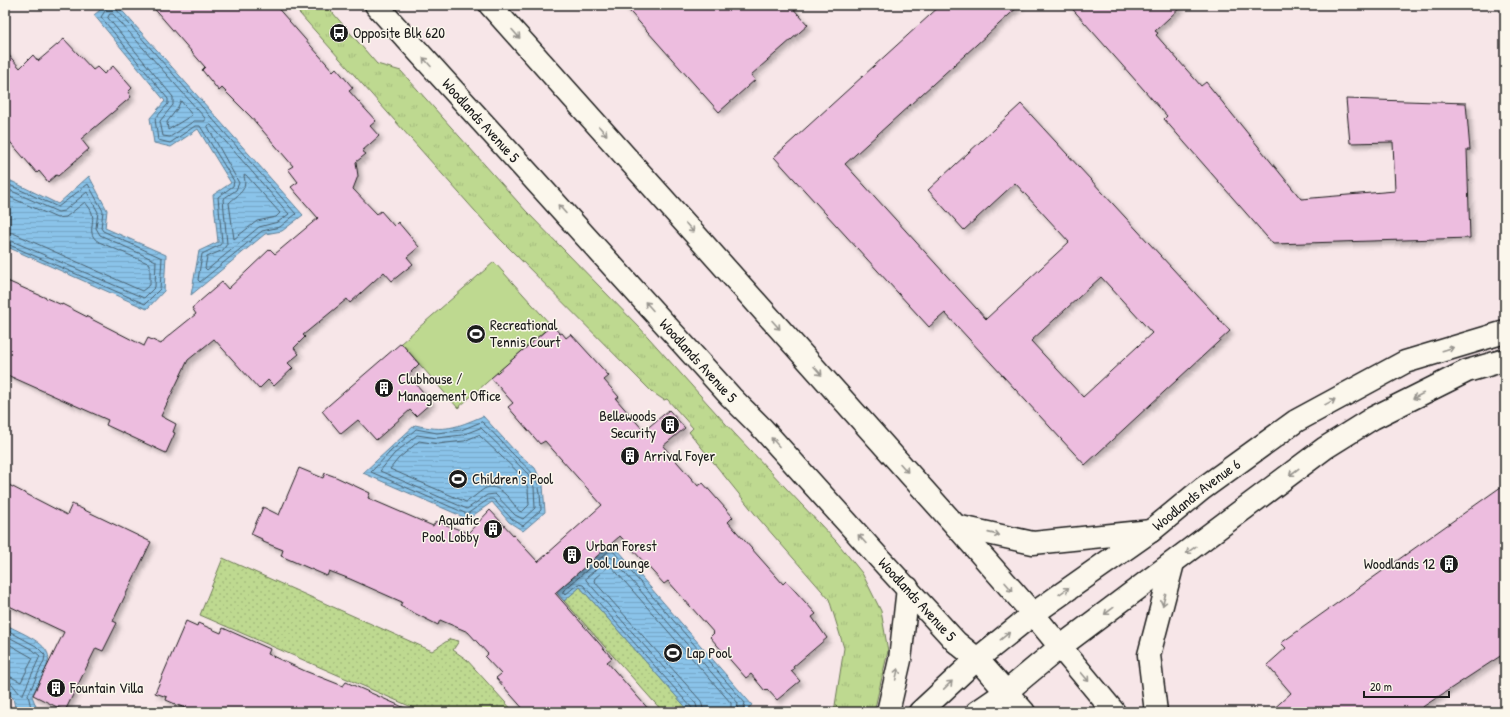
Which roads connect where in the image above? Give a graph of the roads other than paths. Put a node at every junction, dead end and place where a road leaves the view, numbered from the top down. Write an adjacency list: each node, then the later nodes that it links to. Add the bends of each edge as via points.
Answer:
1 (376, 5): 8 (main road, Woodlands Avenue 5, one-way to 1, via 731,397)
2 (490, 5): 5 (main road, one-way to 5)
3 (1505, 332): 6 (main road, Woodlands Avenue 6, one-way to 3, via 1202,488 1296,421 1405,362)
4 (1505, 360): 7 (main road, one-way to 7, via 1467,371 1373,418 1325,448)
5 (956, 526): 6 (main road, one-way to 6, via 1033,543); 9 (main road, one-way to 9)
6 (1151, 530): 9 (main road, Woodlands Avenue 6, one-way to 6)
7 (1174, 563): 10 (main road, one-way to 10); 18 (main road, one-way to 18, via 1150,655)
8 (908, 588): 11 (main road, Woodlands Avenue 5, via 956,642); 13 (main road, one-way to 8, via 900,660)
9 (1033, 614): 10 (main road); 11 (main road, Woodlands Avenue 6, one-way to 9)
10 (1060, 647): 12 (main road); 17 (main road, one-way to 17)
11 (977, 659): 12 (main road, Woodlands Avenue 5); 14 (main road, Woodlands Avenue 6, one-way to 11)
12 (1006, 692): 15 (main road); 16 (main road, Woodlands Avenue 5)
13 (888, 712)
14 (920, 712)
15 (977, 712)
16 (1024, 712)
17 (1114, 712)
18 (1156, 712)

